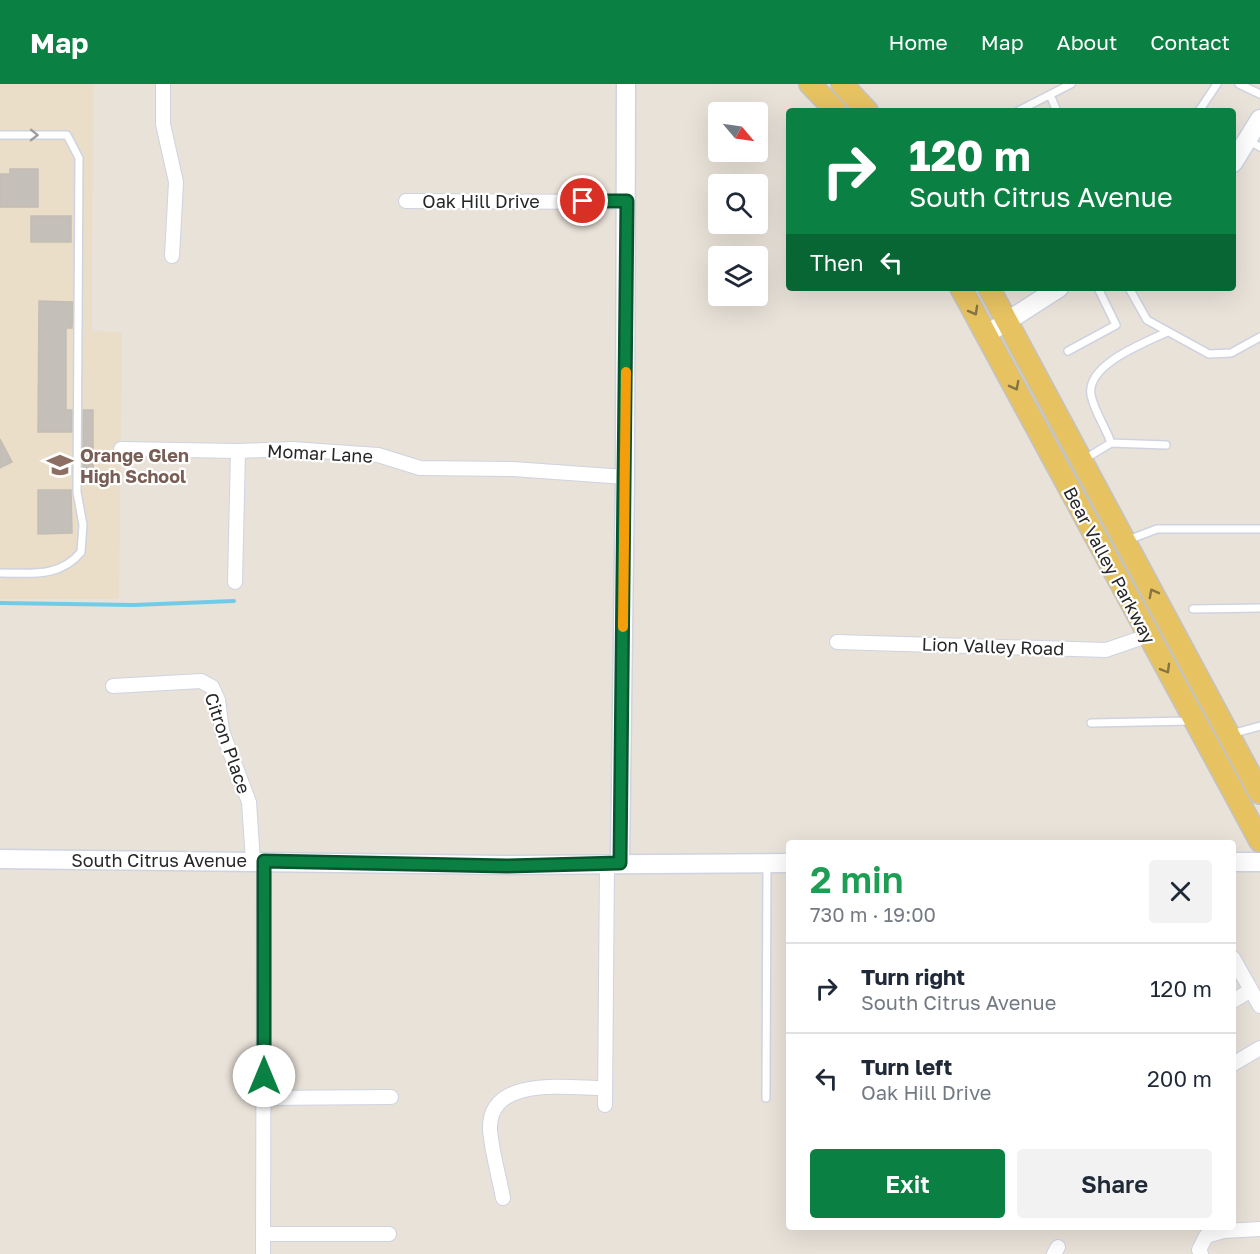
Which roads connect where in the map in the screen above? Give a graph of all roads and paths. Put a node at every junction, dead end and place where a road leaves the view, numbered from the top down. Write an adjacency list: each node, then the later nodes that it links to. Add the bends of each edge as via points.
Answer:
1 (163, 84): 21 (street, via 163,124 176,182)
2 (626, 84): 20 (street)
3 (810, 84): 10 (main road)
4 (842, 84): 11 (main road)
5 (1071, 84): 9 (lane)
6 (1217, 84): 14 (lane)
7 (1239, 84): 8 (lane)
8 (1260, 94)
9 (1050, 95): 12 (lane); 13 (lane)
10 (833, 108)
11 (864, 108)
12 (1024, 108)
13 (1056, 108)
14 (1201, 108)
15 (1260, 119): 17 (street)
16 (0, 135): 40 (lane, one-way to 40, via 67,135 79,158 78,492 84,525 83,545 76,559 54,572)
17 (1254, 144): 18 (street)
18 (1236, 160)
19 (406, 201): 20 (street, Oak Hill Drive)
20 (627, 201): 37 (street)
21 (172, 256)
22 (963, 291): 29 (main road, Bear Valley Parkway, one-way to 29)
23 (991, 291): 27 (main road, Bear Valley Parkway)
24 (1053, 291): 27 (street)
25 (1099, 291): 31 (lane, via 1116,325)
26 (1131, 291): 28 (lane, via 1147,320)
27 (1007, 321): 29 (street); 36 (main road, Bear Valley Parkway)
28 (1167, 332): 30 (lane, via 1209,354 1231,353); 32 (lane, via 1107,363 1095,375 1091,394)
29 (987, 334): 44 (main road, Bear Valley Parkway, one-way to 44)
30 (1260, 337)
31 (1068, 351)
32 (1112, 443): 33 (lane); 36 (lane)
33 (1166, 445)
34 (122, 449): 35 (street, Momar Lane)
35 (238, 452): 37 (street, Momar Lane, via 292,448 378,455 420,468); 41 (street)
36 (1082, 461): 39 (main road, Bear Valley Parkway)
37 (625, 477): 57 (street)
38 (1260, 529): 39 (lane, via 1157,529)
39 (1125, 542): 50 (main road, Bear Valley Parkway, one-way to 39)
40 (0, 573)
41 (235, 582)
42 (1260, 608): 43 (lane)
43 (1193, 609)
44 (1147, 636): 45 (street, Lion Valley Road, via 1106,650); 47 (main road, Bear Valley Parkway, one-way to 47)
45 (837, 642)
46 (113, 686): 54 (street, Citron Place, via 201,681 212,687 222,731 249,802)
47 (1197, 721): 48 (lane); 52 (main road, Bear Valley Parkway)
48 (1091, 723)
49 (1260, 726): 50 (lane)
50 (1229, 735): 51 (main road, Bear Valley Parkway)
51 (1260, 793)
52 (1260, 841)
53 (0, 859): 54 (street, South Citrus Avenue)
54 (258, 861): 57 (street, South Citrus Avenue, via 506,866); 68 (street, Citron Place)
55 (1236, 862): 56 (street)
56 (1260, 862)
57 (613, 863): 58 (street, South Citrus Avenue); 66 (street)
58 (767, 863): 59 (street, South Citrus Avenue); 69 (lane)
59 (786, 863)
60 (1236, 963): 61 (street)
61 (1251, 990): 62 (street); 63 (street)
62 (1236, 999)
63 (1260, 1006)
64 (1260, 1048): 65 (street)
65 (1236, 1062)
66 (604, 1088): 70 (street); 71 (street, via 525,1089 500,1101 492,1113 490,1130)
67 (391, 1097): 68 (street)
68 (264, 1098): 73 (street, Citron Place)
69 (766, 1098)
70 (605, 1105)
71 (504, 1198)
72 (1260, 1229): 76 (street, via 1206,1236)
73 (264, 1234): 74 (street); 75 (street, Citron Place)
74 (388, 1234)
75 (263, 1254)
76 (1200, 1254)

